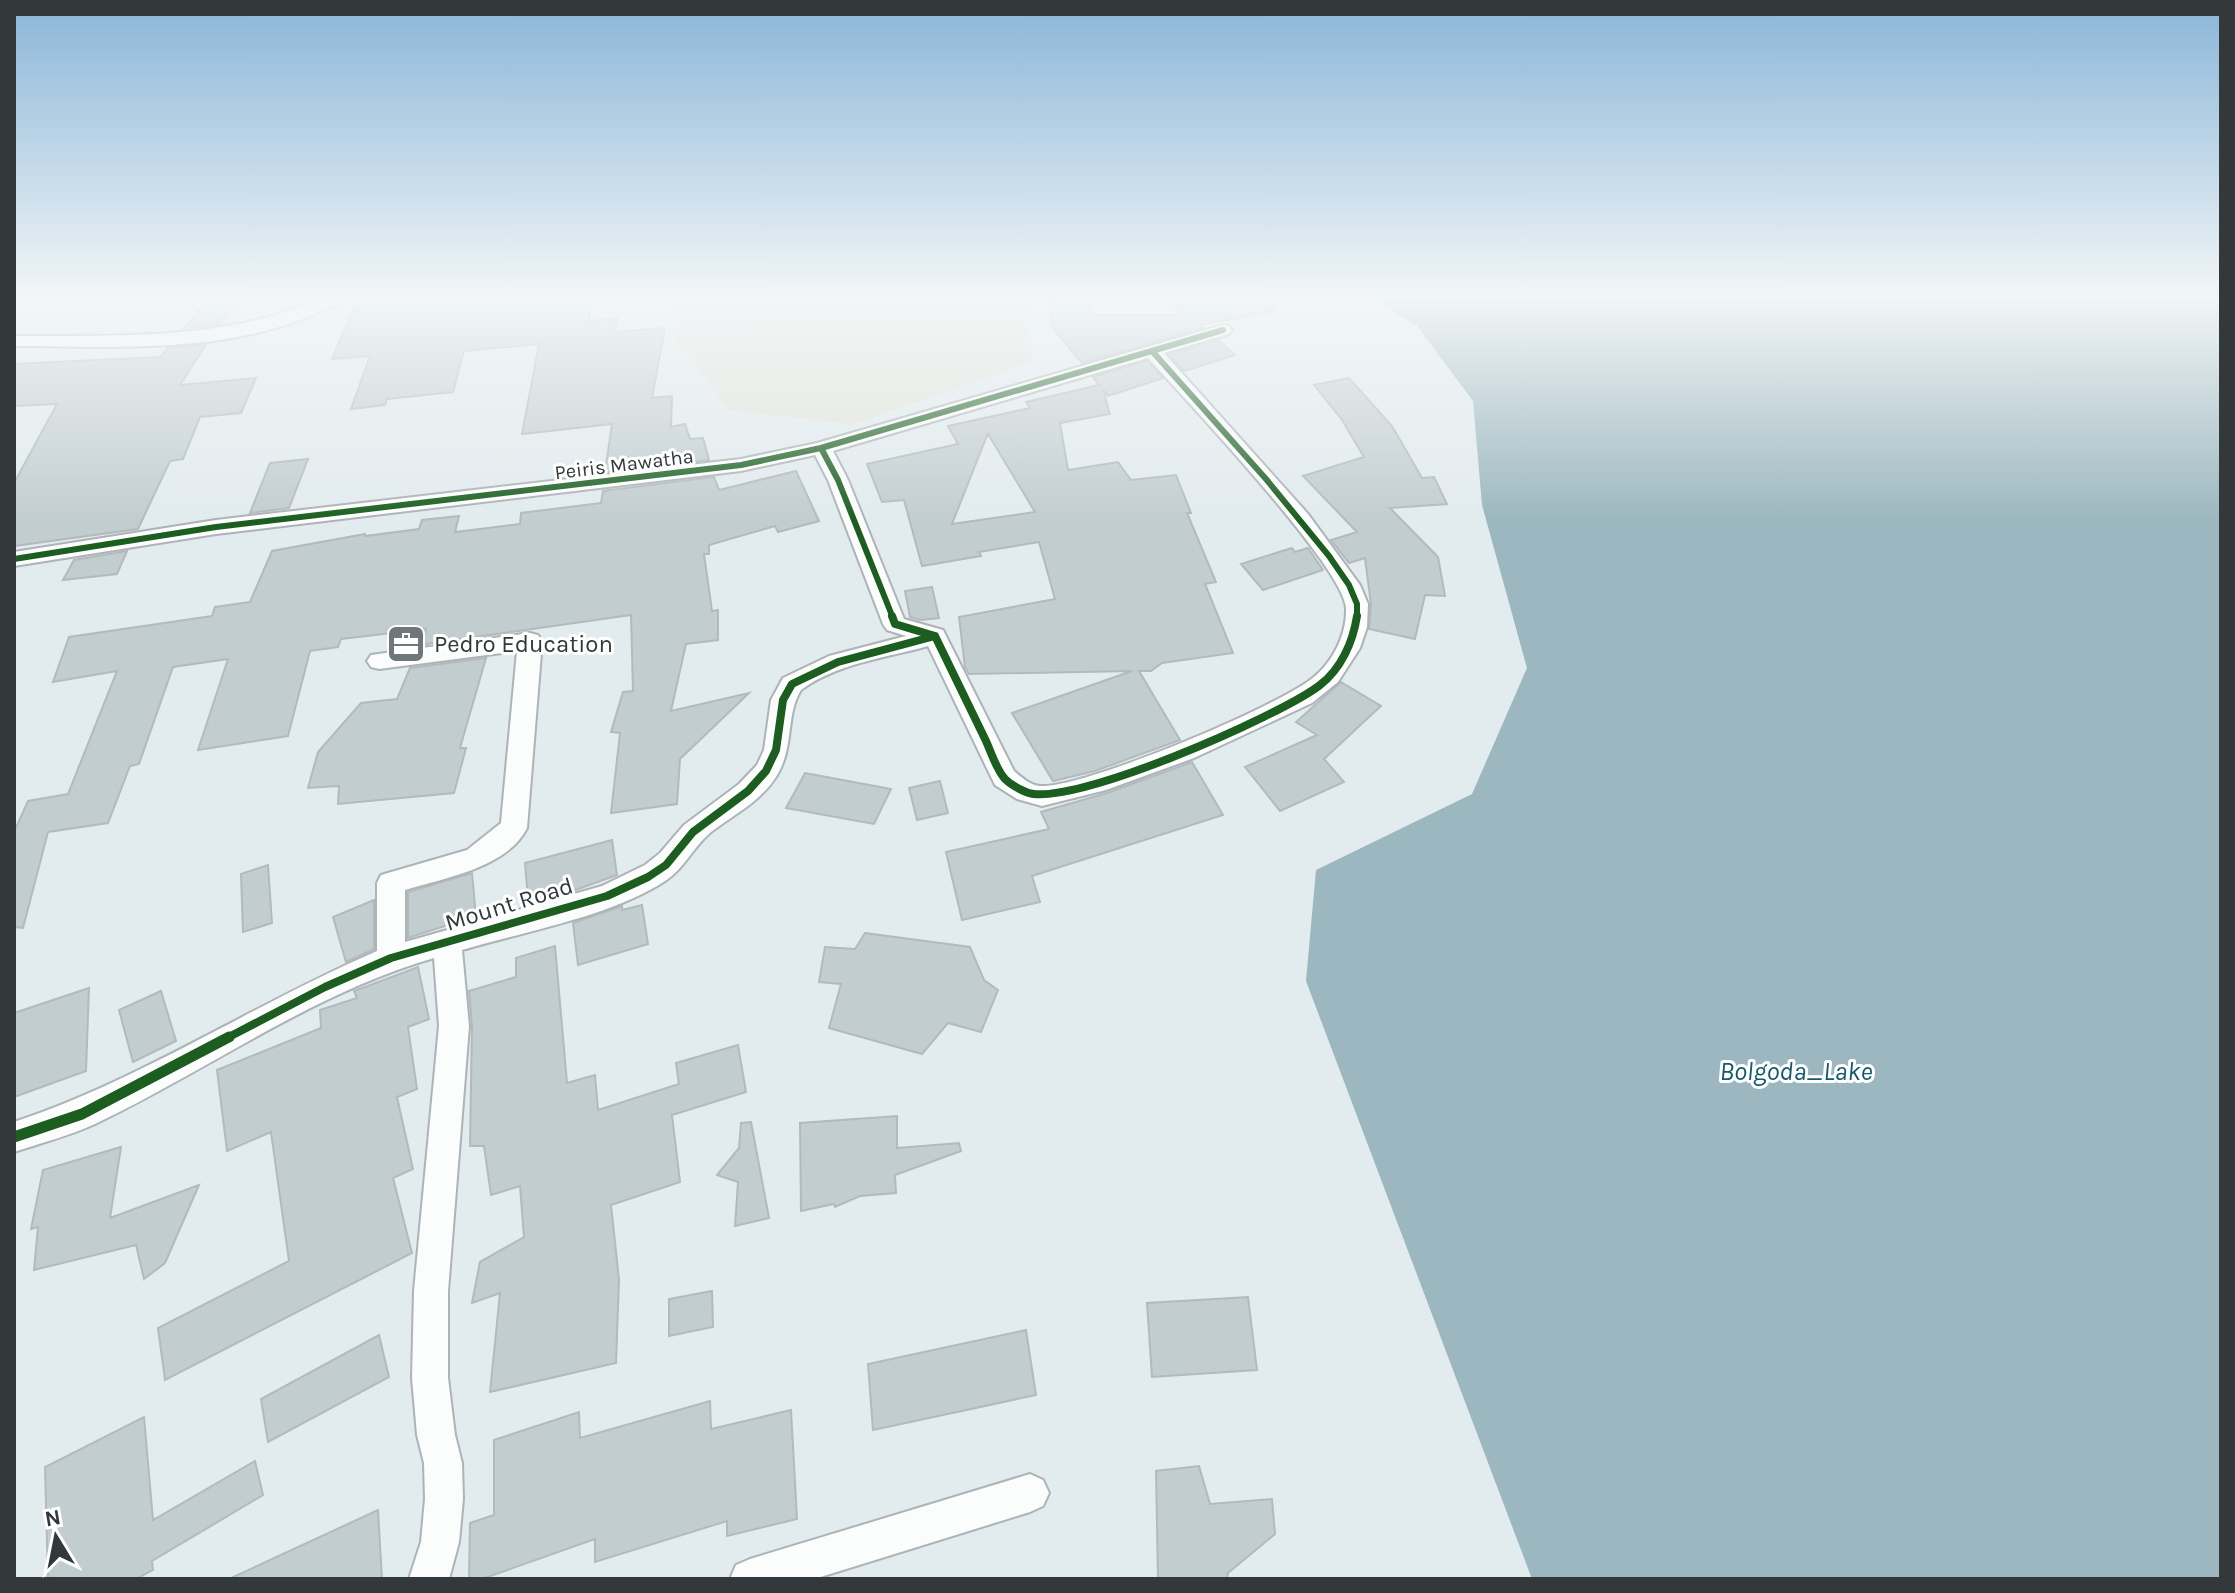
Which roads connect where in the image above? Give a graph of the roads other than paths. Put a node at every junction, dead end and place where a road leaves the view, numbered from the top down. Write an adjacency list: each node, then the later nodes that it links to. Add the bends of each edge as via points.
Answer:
1 (1079, 372): 3 (street, Peiris Mawatha)
2 (1171, 372): 5 (street, via 1334,560 1358,602 1350,651 1320,686 1225,736 1070,792 1043,796 1020,790 1004,778)
3 (821, 448): 4 (street, Peiris Mawatha, via 669,476 216,527); 5 (street, via 895,624)
4 (14, 559)
5 (935, 636): 7 (street, Mount Road, via 800,678 786,693 781,737 763,776 739,801 692,833 664,867 607,896)
6 (379, 661): 8 (street, via 530,641 514,828 476,858 391,883)
7 (447, 944): 8 (street, Mount Road); 11 (street, via 454,1026 431,1291 430,1378 444,1499)
8 (391, 958): 9 (street, Mount Road, via 82,1114)
9 (14, 1137)
10 (1030, 1493): 12 (street)
11 (429, 1579)
12 (750, 1579)

